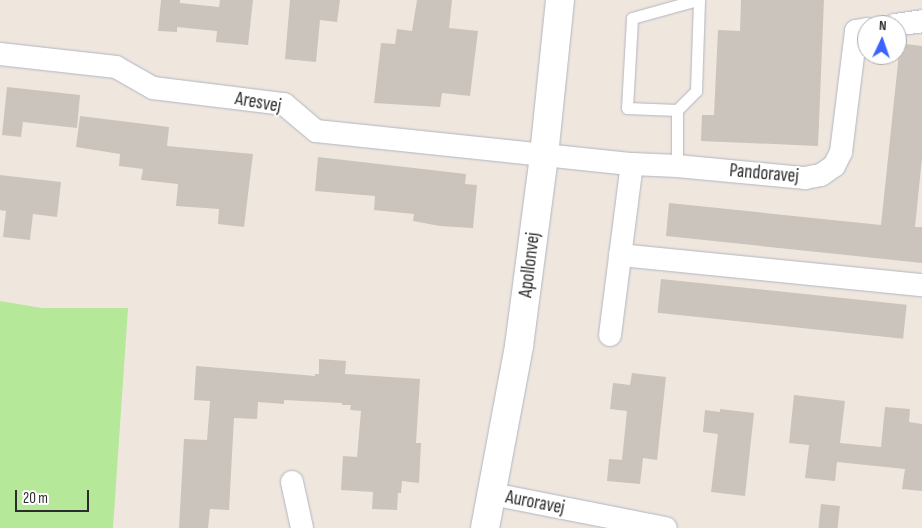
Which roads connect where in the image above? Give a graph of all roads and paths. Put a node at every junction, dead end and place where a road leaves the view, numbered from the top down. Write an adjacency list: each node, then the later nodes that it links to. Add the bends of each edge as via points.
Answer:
1 (560, 0): 8 (street, Apollonvej)
2 (698, 0): 7 (lane, via 696,91); 7 (lane, via 632,18 627,108)
3 (922, 21): 4 (street)
4 (907, 23)
5 (857, 31): 10 (street, Pandoravej, via 842,152 834,166 821,176 805,178)
6 (0, 54): 8 (street, Aresvej, via 116,67 153,88 284,104 316,132)
7 (677, 110): 10 (lane)
8 (544, 155): 9 (street, Pandoravej); 15 (street, Apollonvej, via 519,346)
9 (632, 164): 10 (street, Pandoravej); 11 (street)
10 (677, 166)
11 (620, 255): 12 (street); 13 (street)
12 (922, 285)
13 (610, 335)
14 (292, 482): 16 (street)
15 (492, 494): 17 (street, Apollonvej); 18 (street, Auroravej)
16 (302, 528)
17 (485, 528)
18 (666, 528)

